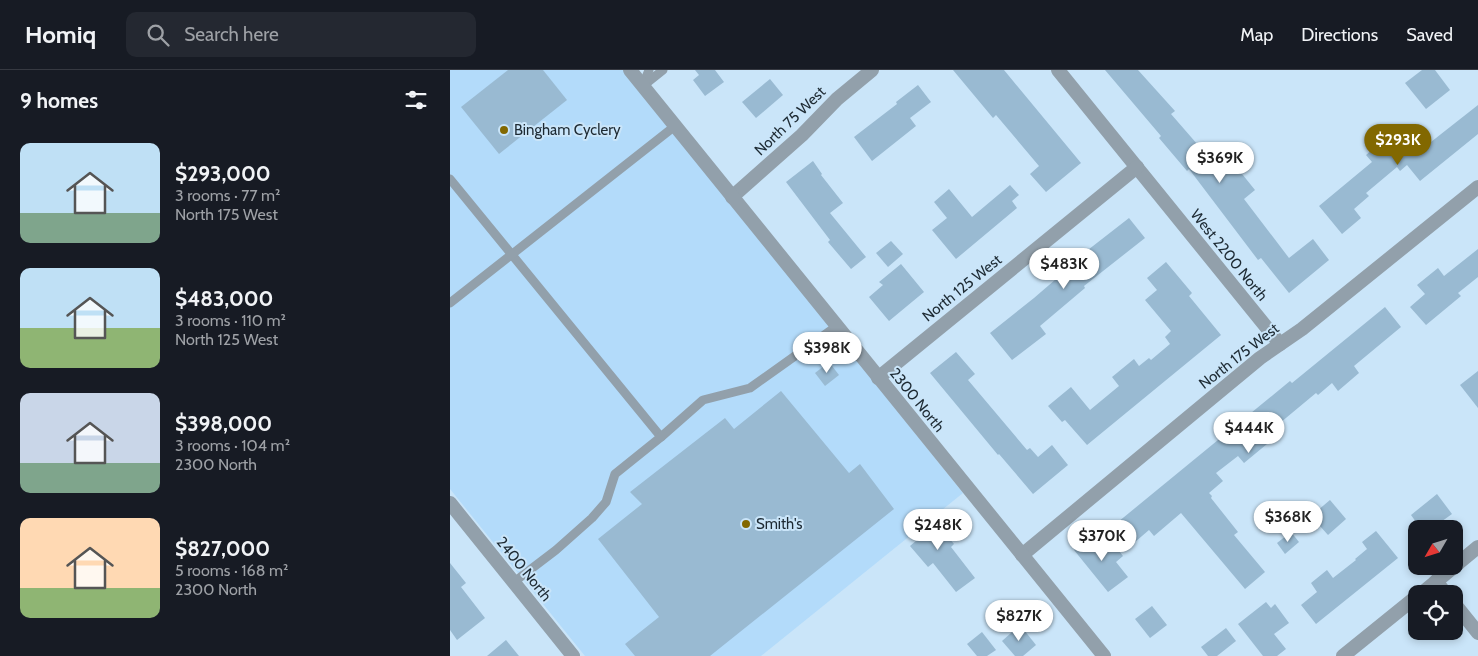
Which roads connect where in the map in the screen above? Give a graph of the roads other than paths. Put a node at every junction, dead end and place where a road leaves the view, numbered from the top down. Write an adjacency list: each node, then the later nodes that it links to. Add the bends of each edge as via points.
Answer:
1 (630, 70): 6 (street, 2300 North)
2 (649, 70): 6 (lane)
3 (663, 70): 6 (lane)
4 (872, 70): 11 (street, North 75 West)
5 (1058, 70): 8 (street, West 2200 North)
6 (643, 86): 7 (street, 2300 North)
7 (675, 126): 11 (street, 2300 North); 12 (lane)
8 (1137, 167): 15 (street, West 2200 North); 16 (street, North 125 West)
9 (450, 179): 12 (lane)
10 (1478, 187): 15 (street, North 175 West)
11 (732, 197): 14 (street, 2300 North)
12 (511, 254): 13 (lane); 17 (lane)
13 (450, 302)
14 (837, 326): 16 (street, 2300 North); 17 (lane, via 750,388 703,400)
15 (1280, 344): 20 (street, North 175 West)
16 (878, 378): 20 (street, 2300 North)
17 (661, 437): 22 (lane, via 615,474 606,502 592,518)
18 (450, 503): 22 (street, 2400 North)
19 (1478, 547): 21 (street)
20 (1022, 555): 29 (street, 2300 North)
21 (1436, 581): 23 (street); 24 (street)
22 (514, 582): 28 (street, 2400 North)
23 (1431, 585)
24 (1439, 585)
25 (1408, 604): 30 (street)
26 (1463, 614): 27 (street)
27 (1478, 633)
28 (574, 656)
29 (1104, 656)
30 (1344, 656)

